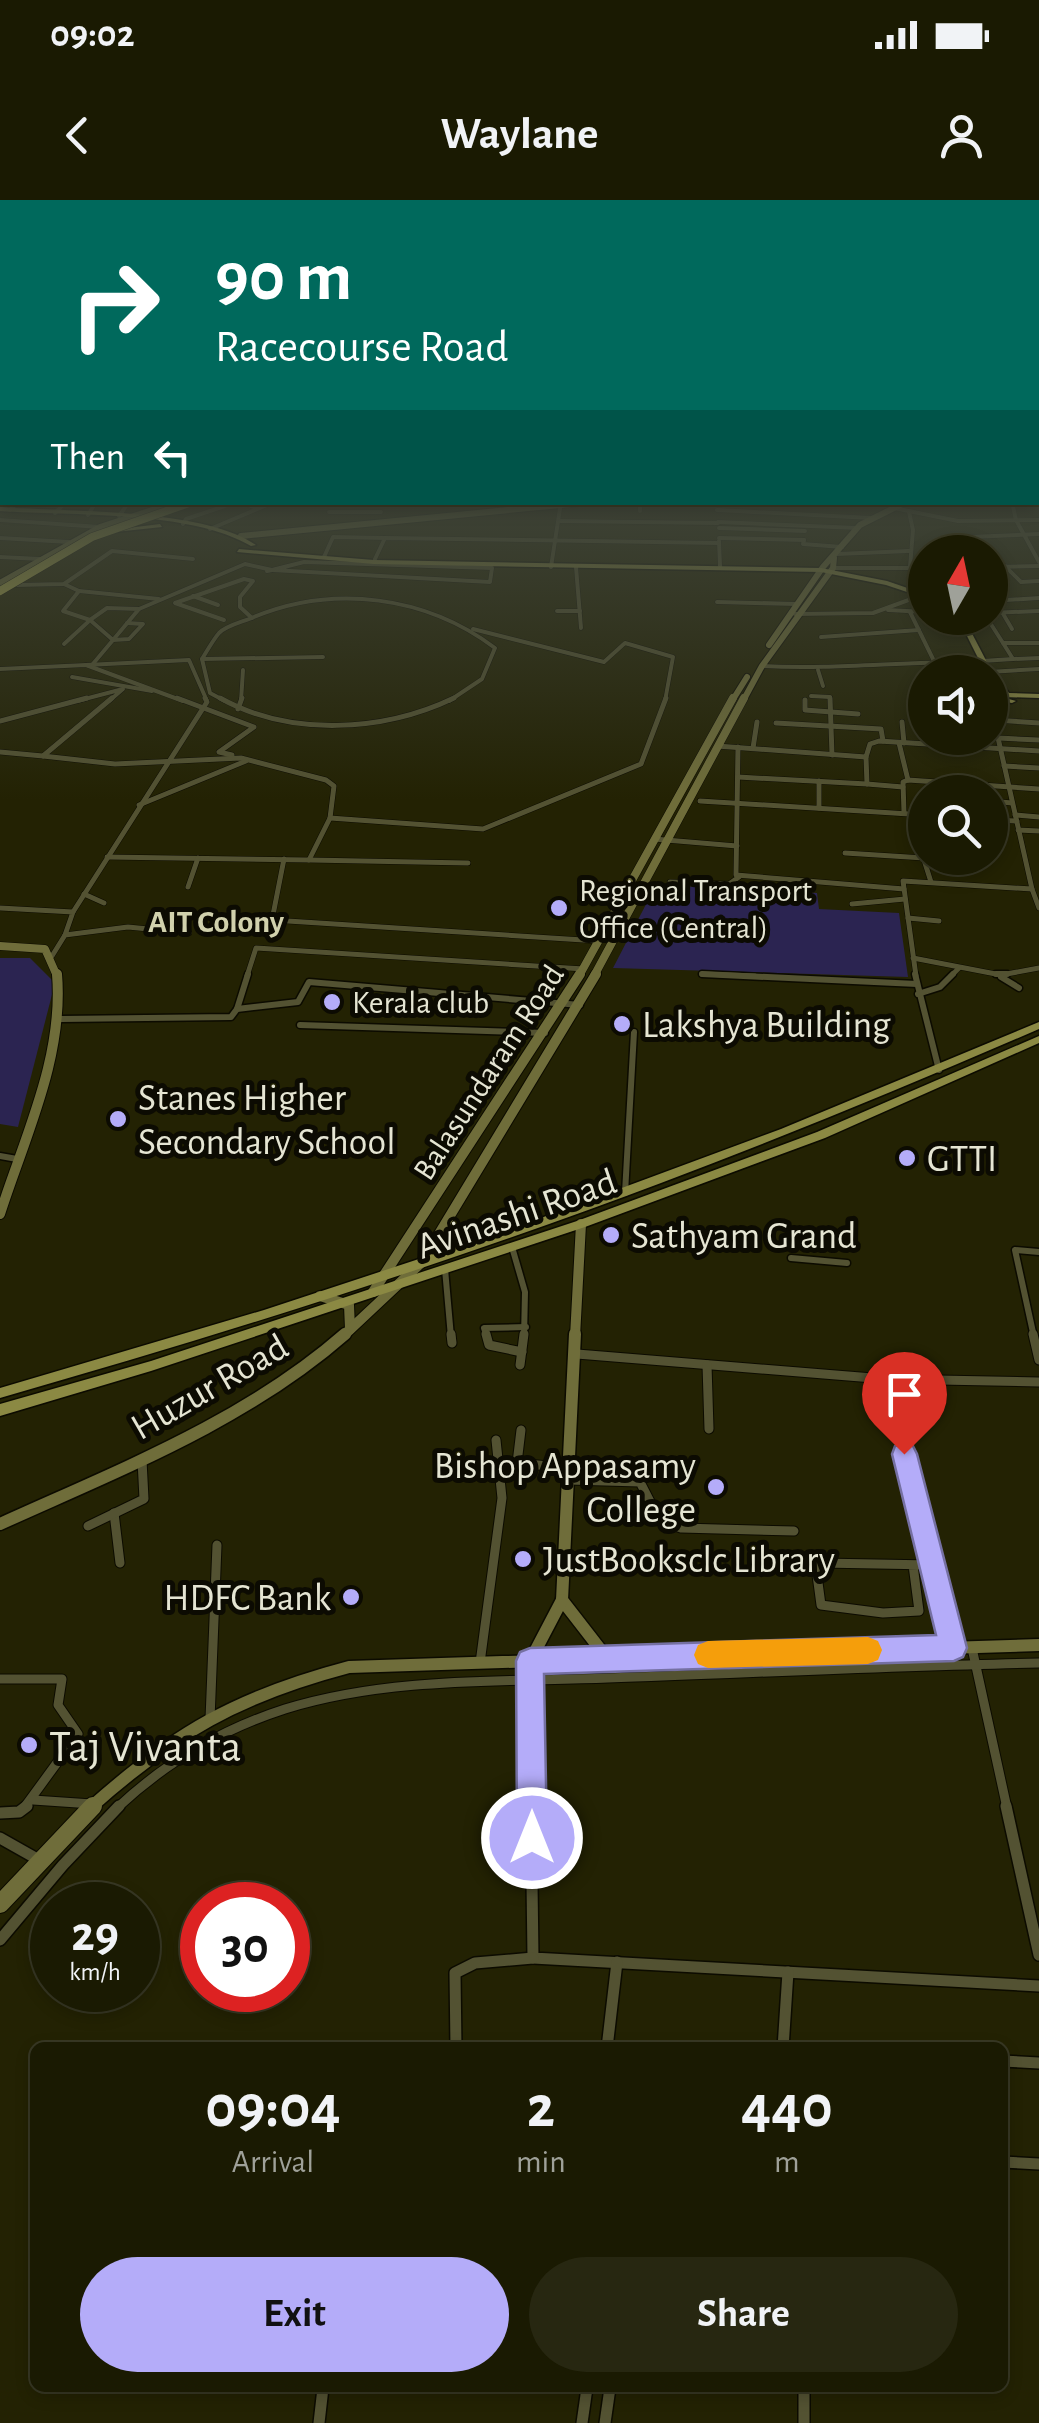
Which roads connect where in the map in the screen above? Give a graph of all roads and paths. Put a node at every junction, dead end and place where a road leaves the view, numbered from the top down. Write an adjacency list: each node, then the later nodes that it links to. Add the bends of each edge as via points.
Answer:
1 (78, 593): 29 (street, via 62,611)
2 (95, 593): 13 (street)
3 (178, 593): 13 (street)
4 (201, 593): 10 (street)
5 (243, 593): 27 (street, via 240,608)
6 (578, 593): 21 (street)
7 (807, 593): 17 (main road, Balasundaram Road)
8 (811, 593): 26 (main road, Balasundaram Road)
9 (1024, 593): 11 (street)
10 (193, 596): 18 (street); 28 (street, via 175,602)
11 (1026, 598): 12 (street); 15 (street)
12 (1039, 598)
13 (161, 600): 19 (street)
14 (908, 600): 20 (street)
15 (1008, 600)
16 (717, 602): 17 (street)
17 (798, 604): 26 (main road, Balasundaram Road)
18 (218, 605)
19 (139, 608): 29 (street, via 107,608); 30 (street)
20 (884, 609): 23 (street); 26 (street)
21 (580, 610): 22 (street); 32 (street)
22 (557, 611)
23 (908, 612)
24 (1008, 612): 25 (street)
25 (1039, 612)
26 (796, 614): 47 (main road, Balasundaram Road); 110 (main road, Balasundaram Road, via 720,720)
27 (252, 618): 31 (street, via 338,596 411,604); 44 (street, via 220,630)
28 (224, 620)
29 (89, 621): 36 (street); 39 (street)
30 (127, 623): 36 (street); 36 (street, via 143,624 128,639)
31 (470, 628): 61 (street, via 495,648 481,681 428,710 346,726 267,719); 106 (street, via 604,662 625,643 674,656 670,689 641,764 482,829)
32 (581, 628)
33 (908, 631): 35 (street)
34 (998, 635): 38 (street)
35 (821, 637)
36 (113, 640): 46 (street)
37 (1039, 642): 38 (street)
38 (1003, 643): 43 (street)
39 (64, 644)
40 (323, 657): 44 (street)
41 (1039, 658): 43 (street)
42 (1008, 659): 43 (street)
43 (1013, 659)
44 (202, 660): 61 (street, via 210,693)
45 (908, 663): 51 (street)
46 (89, 665): 48 (street); 56 (street); 60 (street, via 189,660 207,702)
47 (762, 666): 51 (street); 76 (main road, Balasundaram Road)
48 (0, 668)
49 (1039, 669): 52 (street)
50 (243, 670): 61 (street)
51 (818, 670): 54 (street)
52 (1008, 671)
53 (72, 677): 55 (street, via 98,677)
54 (824, 686)
55 (123, 689): 56 (street); 64 (street); 84 (street)
56 (161, 691): 60 (street)
57 (1008, 695): 59 (main road)
58 (1008, 696): 59 (main road)
59 (1039, 699)
60 (201, 706): 86 (street, via 254,727 219,752); 87 (street)
61 (238, 709)
62 (832, 712): 62 (street, via 830,697 808,698 806,710); 63 (street); 70 (street)
63 (858, 714)
64 (0, 721)
65 (1008, 721): 69 (street)
66 (757, 722): 78 (street)
67 (902, 722): 74 (street)
68 (776, 723): 70 (street)
69 (1039, 723)
70 (829, 727): 73 (street, via 881,729); 82 (street)
71 (1008, 738): 72 (street)
72 (1039, 740)
73 (884, 742): 74 (street); 85 (street, via 870,744)
74 (901, 743): 75 (street); 91 (street)
75 (908, 743)
76 (717, 746): 77 (street); 111 (main road, Balasundaram Road)
77 (738, 747): 78 (street); 90 (street)
78 (753, 748): 82 (street)
79 (1008, 749): 81 (street)
80 (0, 752): 84 (street)
81 (1039, 752)
82 (832, 755): 85 (street)
83 (1003, 755): 88 (street)
84 (42, 756): 87 (street)
85 (866, 757): 93 (street)
86 (244, 760): 87 (street); 101 (street); 106 (street, via 326,780 334,786)
87 (164, 764): 101 (street)
88 (1004, 766): 89 (street); 94 (street)
89 (1039, 768)
90 (738, 776): 92 (street); 100 (street)
91 (908, 780): 95 (street)
92 (818, 781): 93 (street); 102 (street)
93 (867, 784): 95 (street)
94 (1010, 787): 96 (street); 99 (street)
95 (903, 788): 103 (street)
96 (1039, 789)
97 (700, 801): 100 (street)
98 (1008, 803): 99 (street)
99 (1012, 803): 108 (street)
100 (738, 804): 102 (street); 112 (street)
101 (139, 806): 114 (street)
102 (818, 808): 103 (street)
103 (904, 814): 104 (street)
104 (908, 814)
105 (1039, 817): 108 (street)
106 (330, 818): 118 (street)
107 (1008, 821): 108 (street)
108 (1017, 822): 109 (street); 126 (street)
109 (1039, 831)
110 (654, 839): 111 (street); 136 (main road, Balasundaram Road)
111 (666, 841): 112 (street); 137 (main road, Balasundaram Road)
112 (737, 846): 121 (street)
113 (845, 853): 115 (street)
114 (107, 857): 116 (street); 127 (street)
115 (908, 857)
116 (198, 858): 117 (street); 124 (street)
117 (284, 859): 118 (street); 140 (street, via 272,920)
118 (310, 860): 119 (street)
119 (468, 863)
120 (929, 875): 123 (street)
121 (739, 876): 122 (street, via 729,884); 125 (street)
122 (670, 882)
123 (931, 882): 125 (street, via 903,881); 126 (street)
124 (188, 887)
125 (904, 889): 128 (street)
126 (1032, 889): 132 (street)
127 (84, 894): 129 (street); 133 (street)
128 (906, 898): 130 (street); 134 (street)
129 (104, 902)
130 (852, 904)
131 (0, 908): 133 (street)
132 (1039, 908)
133 (73, 912): 139 (street)
134 (908, 918): 135 (street); 143 (street)
135 (939, 920)
136 (608, 926): 137 (main road); 140 (main road, Balasundaram Road)
137 (620, 928): 153 (main road, Balasundaram Road)
138 (189, 933): 139 (street, via 128,927)
139 (65, 935): 142 (street)
140 (599, 941): 146 (main road, Balasundaram Road)
141 (0, 946): 142 (main road, via 46,949)
142 (52, 956): 155 (main road)
143 (914, 958): 144 (street); 149 (street)
144 (958, 968): 148 (street); 151 (street, via 940,988)
145 (1039, 968): 148 (street)
146 (584, 969): 152 (main road, Balasundaram Road); 154 (street, via 256,948)
147 (702, 974): 149 (street)
148 (997, 975): 150 (street)
149 (917, 984): 151 (street)
150 (1020, 988)
151 (918, 994): 161 (street)
152 (566, 1002): 153 (street); 154 (street, via 309,982 298,1002); 159 (main road, Balasundaram Road)
153 (580, 1004): 170 (main road, Balasundaram Road)
154 (237, 1009): 155 (street, via 232,1017)
155 (61, 1018): 163 (main road)
156 (1039, 1025): 161 (main road, Avinashi Road)
157 (300, 1026): 159 (street)
158 (634, 1032): 164 (street)
159 (546, 1033): 173 (main road, Balasundaram Road)
160 (1039, 1039): 166 (main road, Avinashi Road, via 820,1135)
161 (939, 1070): 164 (main road, Avinashi Road)
162 (0, 1156): 163 (street)
163 (17, 1158): 165 (main road)
164 (626, 1193): 170 (main road, Avinashi Road)
165 (0, 1214)
166 (582, 1224): 167 (main road, Avinashi Road); 182 (main road)
167 (512, 1247): 172 (main road, Avinashi Road); 178 (street, via 525,1277)
168 (1039, 1252): 183 (street, via 1015,1250)
169 (791, 1258): 171 (street)
170 (422, 1262): 173 (main road, Avinashi Road); 174 (main road, Huzur Road)
171 (847, 1263)
172 (445, 1269): 174 (main road, Avinashi Road); 180 (street)
173 (386, 1274): 175 (main road, Balasundaram Road); 176 (main road, Avinashi Road)
174 (406, 1281): 175 (main road, Avinashi Road); 179 (main road, Huzur Road)
175 (373, 1292): 177 (main road, Avinashi Road)
176 (315, 1296): 177 (main road); 188 (main road, Avinashi Road)
177 (344, 1302): 179 (main road, via 352,1313); 189 (main road, Avinashi Road)
178 (526, 1327): 181 (street); 181 (street, via 484,1328 488,1345)
179 (350, 1328): 193 (main road, Huzur Road, via 300,1373)
180 (452, 1343)
181 (522, 1352): 185 (street)
182 (577, 1354): 184 (street); 194 (main road)
183 (1039, 1360)
184 (707, 1365): 186 (street); 190 (street)
185 (520, 1366)
186 (885, 1379): 187 (street); 202 (street)
187 (1039, 1382)
188 (0, 1393)
189 (0, 1410)
190 (710, 1429)
191 (521, 1430): 194 (street, via 517,1462)
192 (496, 1440): 209 (street, via 502,1498)
193 (142, 1460): 195 (street, via 144,1499); 196 (main road, Huzur Road)
194 (570, 1474): 198 (street, via 640,1482 660,1520 681,1528); 203 (main road)
195 (114, 1514): 197 (street); 200 (street)
196 (0, 1524)
197 (88, 1526)
198 (794, 1531)
199 (217, 1545): 214 (street)
200 (120, 1563)
201 (913, 1564): 201 (street, via 820,1563 820,1604 919,1611); 202 (street)
202 (932, 1565): 205 (street)
203 (562, 1600): 207 (main road); 208 (main road)
204 (1039, 1646): 206 (main road)
205 (954, 1648): 206 (main road); 207 (main road)
206 (972, 1648): 210 (street)
207 (607, 1658): 208 (main road)
208 (530, 1661): 209 (main road); 213 (street)
209 (480, 1662): 214 (main road, via 349,1667 264,1691)
210 (975, 1664): 211 (street); 213 (street); 222 (street)
211 (1039, 1664)
212 (0, 1679): 215 (street, via 62,1679 58,1704 78,1734)
213 (530, 1682): 221 (street, via 329,1696 190,1750 152,1774); 223 (street)
214 (210, 1719): 216 (main road, via 163,1746)
215 (33, 1800): 216 (street); 217 (street, via 19,1812)
216 (92, 1804): 219 (main road)
217 (0, 1813)
218 (1, 1841): 219 (street)
219 (39, 1860): 220 (main road)
220 (0, 1904)
221 (0, 1940)
222 (1039, 1956)
223 (533, 1958): 224 (street); 227 (street, via 475,1963 454,1974)
224 (616, 1962): 225 (street); 228 (street)
225 (788, 1972): 226 (street); 229 (street)
226 (1039, 1986)
227 (456, 2042)
228 (608, 2042)
229 (783, 2042)
230 (1008, 2061): 231 (street)
231 (1039, 2062)
232 (1008, 2162): 233 (street)
233 (1039, 2164)
234 (323, 2392): 238 (street)
235 (586, 2392): 239 (street)
236 (609, 2392): 240 (street)
237 (804, 2392): 241 (street)
238 (319, 2423)
239 (582, 2423)
240 (605, 2423)
241 (804, 2423)

